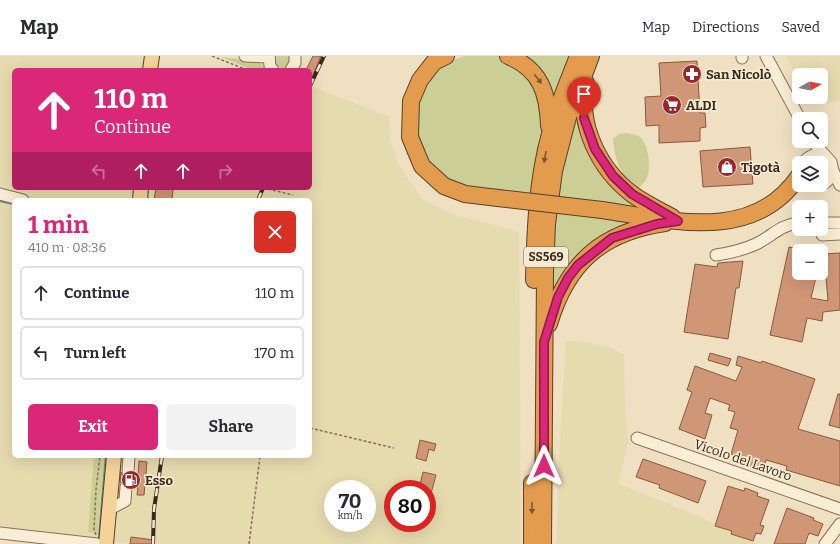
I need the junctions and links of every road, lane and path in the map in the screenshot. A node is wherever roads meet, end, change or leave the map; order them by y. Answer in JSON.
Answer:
{"nodes":[{"id":1,"x":152,"y":56,"type":"edge"},
{"id":2,"x":212,"y":56,"type":"edge"},
{"id":3,"x":245,"y":56,"type":"edge"},
{"id":4,"x":446,"y":56,"type":"edge"},
{"id":5,"x":508,"y":56,"type":"edge"},
{"id":6,"x":578,"y":56,"type":"edge"},
{"id":7,"x":592,"y":56,"type":"edge"},
{"id":8,"x":766,"y":56,"type":"edge"},
{"id":9,"x":269,"y":57,"type":"edge"},
{"id":10,"x":150,"y":68,"type":"edge"},
{"id":11,"x":242,"y":68,"type":"edge"},
{"id":12,"x":272,"y":68,"type":"edge"},
{"id":13,"x":796,"y":112,"type":"edge"},
{"id":14,"x":550,"y":135,"type":"junction"},
{"id":15,"x":818,"y":148,"type":"edge"},
{"id":16,"x":812,"y":156,"type":"edge"},
{"id":17,"x":824,"y":156,"type":"joint"},
{"id":18,"x":828,"y":159,"type":"edge"},
{"id":19,"x":833,"y":172,"type":"junction"},
{"id":20,"x":828,"y":181,"type":"edge"},
{"id":21,"x":828,"y":184,"type":"edge"},
{"id":22,"x":792,"y":185,"type":"edge"},
{"id":23,"x":840,"y":185,"type":"edge"},
{"id":24,"x":272,"y":190,"type":"edge"},
{"id":25,"x":840,"y":190,"type":"edge"},
{"id":26,"x":792,"y":191,"type":"edge"},
{"id":27,"x":0,"y":194,"type":"edge"},
{"id":28,"x":293,"y":195,"type":"dead end"},
{"id":29,"x":784,"y":195,"type":"junction"},
{"id":30,"x":15,"y":198,"type":"edge"},
{"id":31,"x":678,"y":221,"type":"junction"},
{"id":32,"x":828,"y":223,"type":"edge"},
{"id":33,"x":840,"y":223,"type":"edge"},
{"id":34,"x":792,"y":224,"type":"edge"},
{"id":35,"x":840,"y":234,"type":"edge"},
{"id":36,"x":828,"y":235,"type":"edge"},
{"id":37,"x":716,"y":255,"type":"dead end"},
{"id":38,"x":544,"y":342,"type":"junction"},
{"id":39,"x":312,"y":428,"type":"edge"},
{"id":40,"x":637,"y":438,"type":"dead end"},
{"id":41,"x":394,"y":448,"type":"dead end"},
{"id":42,"x":100,"y":458,"type":"edge"},
{"id":43,"x":114,"y":458,"type":"edge"},
{"id":44,"x":129,"y":458,"type":"edge"},
{"id":45,"x":260,"y":458,"type":"edge"},
{"id":46,"x":128,"y":472,"type":"dead end"},
{"id":47,"x":126,"y":487,"type":"dead end"},
{"id":48,"x":110,"y":509,"type":"junction"},
{"id":49,"x":840,"y":509,"type":"edge"},
{"id":50,"x":840,"y":524,"type":"edge"},
{"id":51,"x":0,"y":533,"type":"edge"},
{"id":52,"x":96,"y":544,"type":"edge"},
{"id":53,"x":106,"y":544,"type":"edge"},
{"id":54,"x":250,"y":544,"type":"edge"},
{"id":55,"x":532,"y":544,"type":"edge"},
{"id":56,"x":543,"y":544,"type":"edge"},
{"id":57,"x":825,"y":544,"type":"edge"}],
"edges":[{"from":1,"to":10,"type":"main road"},
{"from":2,"to":11,"type":"path"},
{"from":3,"to":9,"type":"street"},
{"from":4,"to":31,"type":"highway","bridge":true},
{"from":5,"to":14,"type":"highway","one_way":true},
{"from":6,"to":14,"type":"highway","number":"SS569"},
{"from":7,"to":31,"type":"highway"},
{"from":7,"to":38,"type":"highway","number":"SS569"},
{"from":8,"to":13,"type":"street"},
{"from":9,"to":12,"type":"street"},
{"from":14,"to":55,"type":"highway","number":"SS569","one_way":true},
{"from":15,"to":17,"type":"street"},
{"from":16,"to":17,"type":"street"},
{"from":18,"to":19,"type":"street"},
{"from":19,"to":20,"type":"street"},
{"from":19,"to":23,"type":"street"},
{"from":21,"to":25,"type":"street"},
{"from":22,"to":29,"type":"highway"},
{"from":24,"to":28,"type":"path"},
{"from":26,"to":29,"type":"highway"},
{"from":27,"to":30,"type":"street"},
{"from":29,"to":31,"type":"highway"},
{"from":31,"to":38,"type":"highway"},
{"from":32,"to":33,"type":"street"},
{"from":34,"to":37,"type":"street"},
{"from":35,"to":36,"type":"street"},
{"from":38,"to":56,"type":"highway","number":"SS569"},
{"from":39,"to":41,"type":"path"},
{"from":40,"to":49,"type":"street","name":"Vicolo del Lavoro"},
{"from":42,"to":52,"type":"path"},
{"from":43,"to":48,"type":"main road"},
{"from":44,"to":46,"type":"street"},
{"from":45,"to":54,"type":"path"},
{"from":47,"to":48,"type":"street"},
{"from":48,"to":53,"type":"main road"},
{"from":50,"to":57,"type":"street"},
{"from":51,"to":52,"type":"street"}]}
